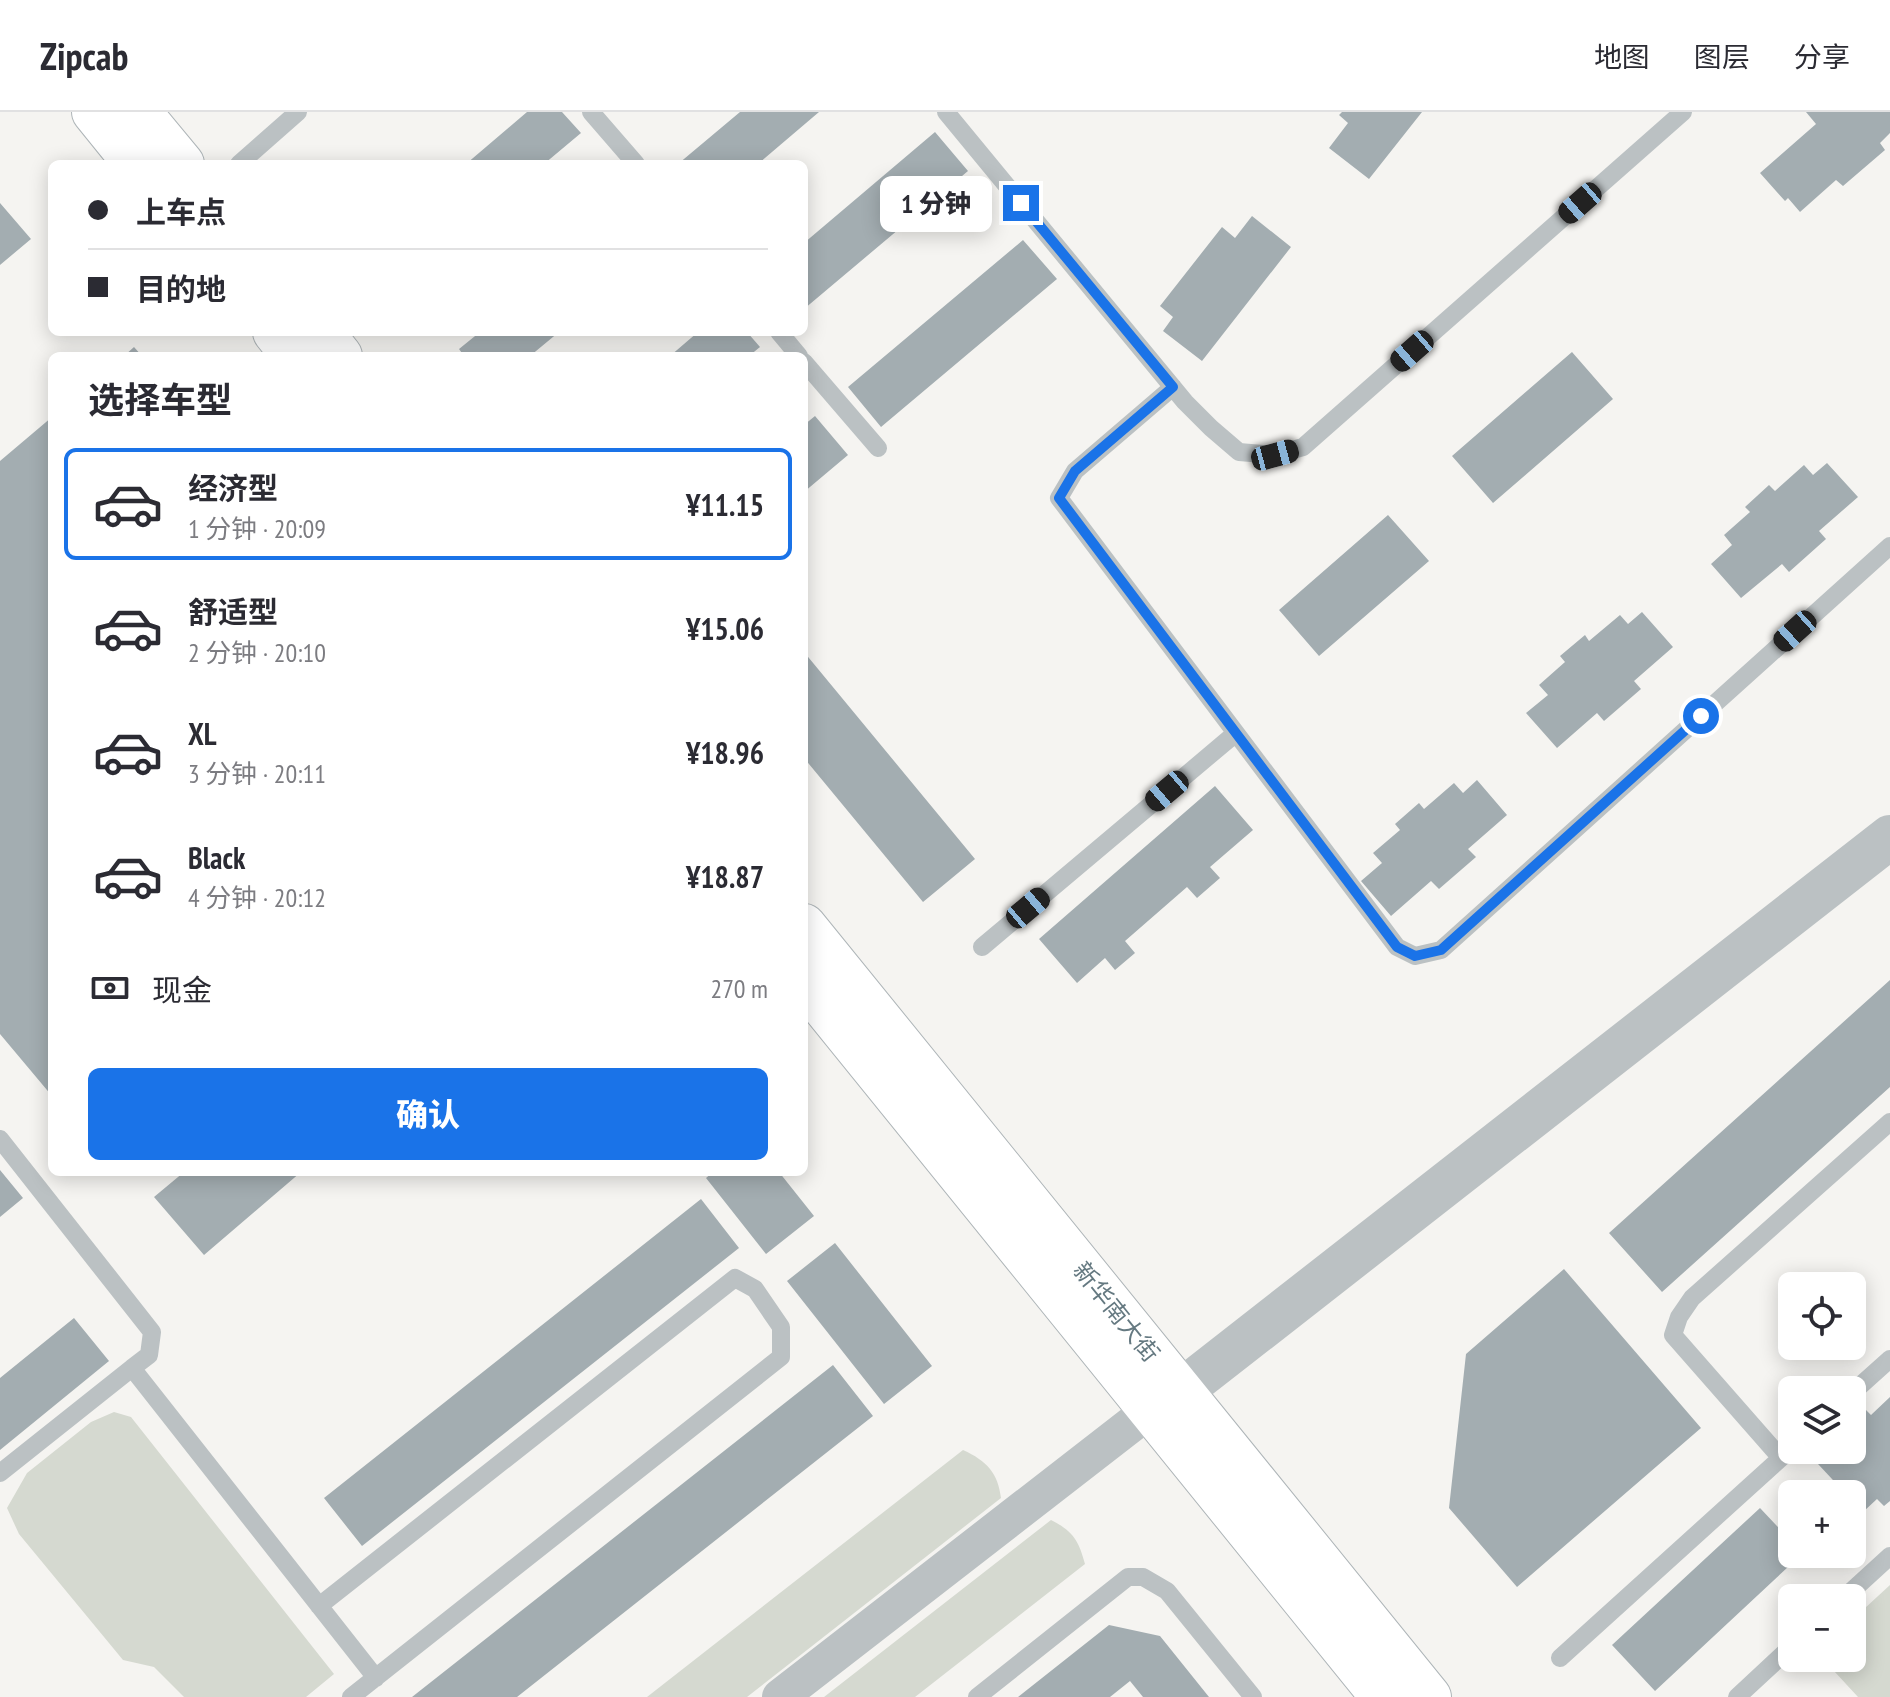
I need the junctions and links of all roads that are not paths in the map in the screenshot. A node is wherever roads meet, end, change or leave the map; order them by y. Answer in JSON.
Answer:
{"nodes":[{"id":1,"x":94,"y":112,"type":"edge"},
{"id":2,"x":139,"y":112,"type":"edge"},
{"id":3,"x":298,"y":112,"type":"edge"},
{"id":4,"x":591,"y":112,"type":"edge"},
{"id":5,"x":946,"y":112,"type":"edge"},
{"id":6,"x":1683,"y":112,"type":"edge"},
{"id":7,"x":133,"y":160,"type":"edge"},
{"id":8,"x":179,"y":160,"type":"edge"},
{"id":9,"x":244,"y":160,"type":"edge"},
{"id":10,"x":633,"y":160,"type":"edge"},
{"id":11,"x":278,"y":336,"type":"edge"},
{"id":12,"x":324,"y":336,"type":"edge"},
{"id":13,"x":782,"y":336,"type":"edge"},
{"id":14,"x":291,"y":352,"type":"edge"},
{"id":15,"x":337,"y":352,"type":"edge"},
{"id":16,"x":796,"y":352,"type":"edge"},
{"id":17,"x":808,"y":367,"type":"edge"},
{"id":18,"x":1173,"y":387,"type":"junction"},
{"id":19,"x":878,"y":448,"type":"dead end"},
{"id":20,"x":1890,"y":546,"type":"edge"},
{"id":21,"x":1236,"y":733,"type":"junction"},
{"id":22,"x":1890,"y":837,"type":"edge"},
{"id":23,"x":808,"y":931,"type":"edge"},
{"id":24,"x":982,"y":947,"type":"dead end"},
{"id":25,"x":808,"y":987,"type":"edge"},
{"id":26,"x":1890,"y":1122,"type":"edge"},
{"id":27,"x":0,"y":1139,"type":"edge"},
{"id":28,"x":1890,"y":1359,"type":"edge"},
{"id":29,"x":132,"y":1368,"type":"junction"},
{"id":30,"x":1866,"y":1380,"type":"edge"},
{"id":31,"x":1166,"y":1400,"type":"junction"},
{"id":32,"x":1778,"y":1445,"type":"edge"},
{"id":33,"x":1778,"y":1460,"type":"edge"},
{"id":34,"x":0,"y":1473,"type":"edge"},
{"id":35,"x":1890,"y":1556,"type":"edge"},
{"id":36,"x":1859,"y":1584,"type":"edge"},
{"id":37,"x":319,"y":1606,"type":"junction"},
{"id":38,"x":1560,"y":1658,"type":"dead end"},
{"id":39,"x":1778,"y":1659,"type":"edge"},
{"id":40,"x":376,"y":1678,"type":"junction"},
{"id":41,"x":351,"y":1697,"type":"edge"},
{"id":42,"x":780,"y":1697,"type":"edge"},
{"id":43,"x":977,"y":1697,"type":"edge"},
{"id":44,"x":1253,"y":1697,"type":"edge"},
{"id":45,"x":1383,"y":1697,"type":"edge"},
{"id":46,"x":1429,"y":1697,"type":"edge"},
{"id":47,"x":1737,"y":1697,"type":"edge"}],
"edges":[{"from":1,"to":7,"type":"main road"},
{"from":2,"to":8,"type":"main road"},
{"from":3,"to":9,"type":"lane"},
{"from":4,"to":10,"type":"lane"},
{"from":5,"to":18,"type":"lane"},
{"from":6,"to":18,"type":"lane"},
{"from":11,"to":14,"type":"main road"},
{"from":12,"to":15,"type":"main road"},
{"from":13,"to":16,"type":"lane"},
{"from":17,"to":19,"type":"lane"},
{"from":18,"to":21,"type":"lane"},
{"from":20,"to":21,"type":"lane"},
{"from":21,"to":24,"type":"lane"},
{"from":22,"to":31,"type":"street"},
{"from":23,"to":31,"type":"main road","name":"新华南大街"},
{"from":25,"to":31,"type":"main road","name":"新华南大街"},
{"from":26,"to":32,"type":"lane"},
{"from":27,"to":29,"type":"lane"},
{"from":28,"to":30,"type":"lane"},
{"from":29,"to":34,"type":"lane"},
{"from":29,"to":37,"type":"lane"},
{"from":31,"to":42,"type":"street"},
{"from":31,"to":45,"type":"main road","name":"新华南大街"},
{"from":31,"to":46,"type":"main road","name":"新华南大街"},
{"from":33,"to":38,"type":"lane"},
{"from":35,"to":36,"type":"lane"},
{"from":37,"to":40,"type":"lane"},
{"from":37,"to":40,"type":"lane"},
{"from":39,"to":47,"type":"lane"},
{"from":40,"to":41,"type":"lane"},
{"from":43,"to":44,"type":"lane"}]}
